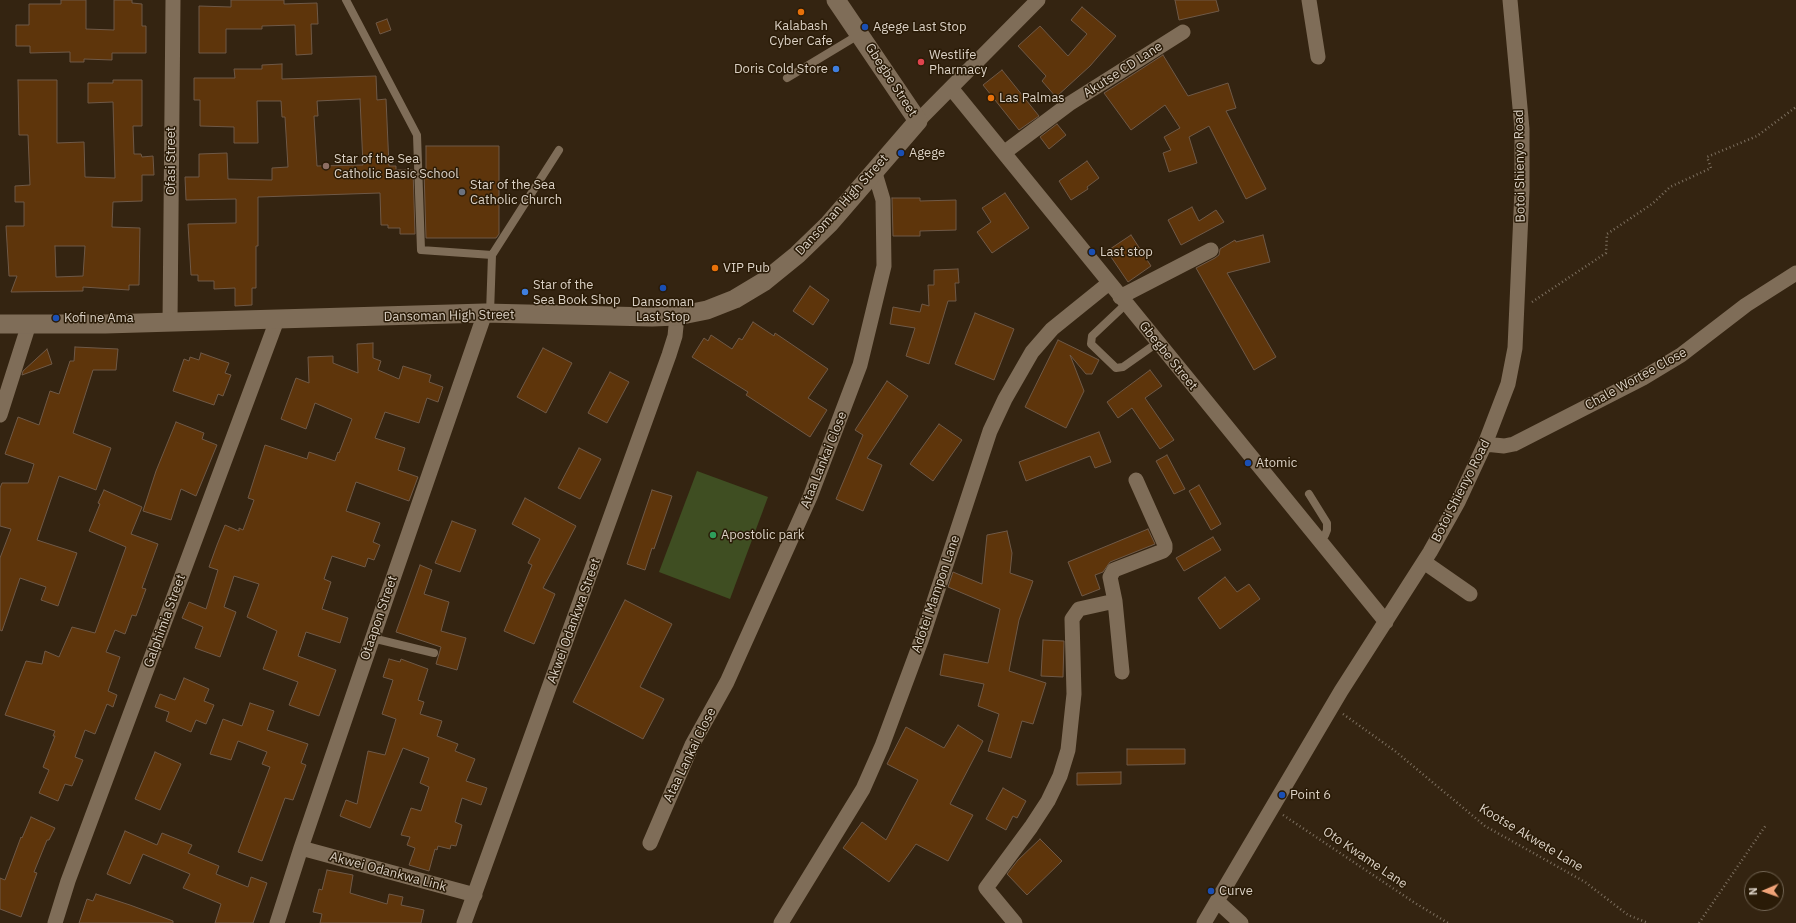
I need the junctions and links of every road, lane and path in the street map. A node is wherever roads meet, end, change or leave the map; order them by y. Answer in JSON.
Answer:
{"nodes":[{"id":1,"x":172,"y":0,"type":"edge"},
{"id":2,"x":346,"y":0,"type":"edge"},
{"id":3,"x":836,"y":0,"type":"edge"},
{"id":4,"x":1038,"y":0,"type":"edge"},
{"id":5,"x":1310,"y":0,"type":"edge"},
{"id":6,"x":1510,"y":0,"type":"edge"},
{"id":7,"x":1183,"y":32,"type":"dead end"},
{"id":8,"x":860,"y":34,"type":"junction"},
{"id":9,"x":1318,"y":57,"type":"dead end"},
{"id":10,"x":787,"y":78,"type":"dead end"},
{"id":11,"x":951,"y":88,"type":"junction"},
{"id":12,"x":1796,"y":107,"type":"edge"},
{"id":13,"x":918,"y":121,"type":"junction"},
{"id":14,"x":560,"y":150,"type":"dead end"},
{"id":15,"x":1005,"y":152,"type":"junction"},
{"id":16,"x":874,"y":170,"type":"junction"},
{"id":17,"x":1210,"y":250,"type":"dead end"},
{"id":18,"x":492,"y":256,"type":"junction"},
{"id":19,"x":1795,"y":276,"type":"edge"},
{"id":20,"x":1109,"y":283,"type":"junction"},
{"id":21,"x":1123,"y":301,"type":"junction"},
{"id":22,"x":1518,"y":310,"type":"junction"},
{"id":23,"x":488,"y":314,"type":"junction"},
{"id":24,"x":677,"y":316,"type":"junction"},
{"id":25,"x":277,"y":320,"type":"junction"},
{"id":26,"x":170,"y":322,"type":"junction"},
{"id":27,"x":0,"y":324,"type":"edge"},
{"id":28,"x":29,"y":324,"type":"junction"},
{"id":29,"x":1157,"y":343,"type":"junction"},
{"id":30,"x":0,"y":415,"type":"edge"},
{"id":31,"x":1485,"y":444,"type":"junction"},
{"id":32,"x":1136,"y":480,"type":"dead end"},
{"id":33,"x":1309,"y":494,"type":"dead end"},
{"id":34,"x":1318,"y":539,"type":"junction"},
{"id":35,"x":1424,"y":562,"type":"junction"},
{"id":36,"x":1470,"y":594,"type":"dead end"},
{"id":37,"x":1115,"y":601,"type":"junction"},
{"id":38,"x":1386,"y":622,"type":"junction"},
{"id":39,"x":372,"y":638,"type":"junction"},
{"id":40,"x":434,"y":653,"type":"dead end"},
{"id":41,"x":1122,"y":672,"type":"dead end"},
{"id":42,"x":1332,"y":706,"type":"junction"},
{"id":43,"x":1271,"y":807,"type":"junction"},
{"id":44,"x":1766,"y":825,"type":"dead end"},
{"id":45,"x":650,"y":842,"type":"dead end"},
{"id":46,"x":301,"y":848,"type":"junction"},
{"id":47,"x":475,"y":895,"type":"junction"},
{"id":48,"x":1217,"y":901,"type":"junction"},
{"id":49,"x":55,"y":923,"type":"edge"},
{"id":50,"x":277,"y":923,"type":"edge"},
{"id":51,"x":464,"y":923,"type":"edge"},
{"id":52,"x":781,"y":923,"type":"edge"},
{"id":53,"x":1015,"y":923,"type":"edge"},
{"id":54,"x":1204,"y":923,"type":"edge"},
{"id":55,"x":1241,"y":923,"type":"edge"},
{"id":56,"x":1448,"y":923,"type":"edge"},
{"id":57,"x":1648,"y":923,"type":"edge"},
{"id":58,"x":1699,"y":923,"type":"edge"}],
"edges":[{"from":1,"to":26,"type":"street","name":"Ofasi Street"},
{"from":2,"to":18,"type":"lane"},
{"from":3,"to":8,"type":"street","name":"Gbegbe Street"},
{"from":4,"to":11,"type":"street"},
{"from":5,"to":9,"type":"street"},
{"from":6,"to":22,"type":"street","name":"Botoi Shienyo Road"},
{"from":7,"to":15,"type":"street","name":"Akutse CD Lane"},
{"from":8,"to":10,"type":"lane"},
{"from":8,"to":13,"type":"street","name":"Gbegbe Street"},
{"from":11,"to":13,"type":"street"},
{"from":11,"to":15,"type":"street","name":"Gbegbe Street"},
{"from":12,"to":22,"type":"path"},
{"from":13,"to":16,"type":"street","name":"Dansoman High Street"},
{"from":14,"to":18,"type":"lane"},
{"from":15,"to":20,"type":"street","name":"Gbegbe Street"},
{"from":16,"to":24,"type":"street","name":"Dansoman High Street"},
{"from":16,"to":45,"type":"street","name":"Ataa Lankai Close"},
{"from":17,"to":21,"type":"street"},
{"from":18,"to":23,"type":"lane"},
{"from":19,"to":31,"type":"street","name":"Chale Wortee Close"},
{"from":20,"to":21,"type":"street","name":"Gbegbe Street"},
{"from":20,"to":52,"type":"street","name":"Adotei Mampon Lane"},
{"from":21,"to":29,"type":"street","name":"Gbegbe Street"},
{"from":21,"to":29,"type":"lane"},
{"from":22,"to":31,"type":"street","name":"Botoi Shienyo Road"},
{"from":23,"to":24,"type":"street","name":"Dansoman High Street"},
{"from":23,"to":25,"type":"street","name":"Dansoman High Street"},
{"from":23,"to":39,"type":"street","name":"Otaapon Street"},
{"from":24,"to":47,"type":"street","name":"Akwei Odankwa Street"},
{"from":25,"to":26,"type":"street","name":"Dansoman High Street"},
{"from":25,"to":49,"type":"street","name":"Galphimia Street"},
{"from":26,"to":28,"type":"street","name":"Dansoman High Street"},
{"from":27,"to":28,"type":"street","name":"Dansoman High Street"},
{"from":28,"to":30,"type":"street"},
{"from":29,"to":34,"type":"street","name":"Gbegbe Street"},
{"from":31,"to":35,"type":"street","name":"Botoi Shienyo Road"},
{"from":32,"to":37,"type":"street"},
{"from":33,"to":34,"type":"lane"},
{"from":34,"to":38,"type":"street","name":"Gbegbe Street"},
{"from":35,"to":36,"type":"street"},
{"from":35,"to":38,"type":"street","name":"Botoi Shienyo Road"},
{"from":37,"to":41,"type":"street"},
{"from":37,"to":53,"type":"street"},
{"from":38,"to":42,"type":"street","name":"Botoi Shienyo Road"},
{"from":39,"to":40,"type":"lane"},
{"from":39,"to":46,"type":"street","name":"Otaapon Street"},
{"from":42,"to":43,"type":"street","name":"Botoi Shienyo Road"},
{"from":42,"to":57,"type":"path","name":"Kootse Akwete Lane"},
{"from":43,"to":48,"type":"street","name":"Botoi Shienyo Road"},
{"from":43,"to":56,"type":"path","name":"Oto Kwame Lane"},
{"from":44,"to":58,"type":"path"},
{"from":46,"to":47,"type":"street","name":"Akwei Odankwa Link"},
{"from":46,"to":50,"type":"street","name":"Otaapon Street"},
{"from":47,"to":51,"type":"street","name":"Akwei Odankwa Street"},
{"from":48,"to":54,"type":"street","name":"Botoi Shienyo Road"},
{"from":48,"to":55,"type":"street"}]}
